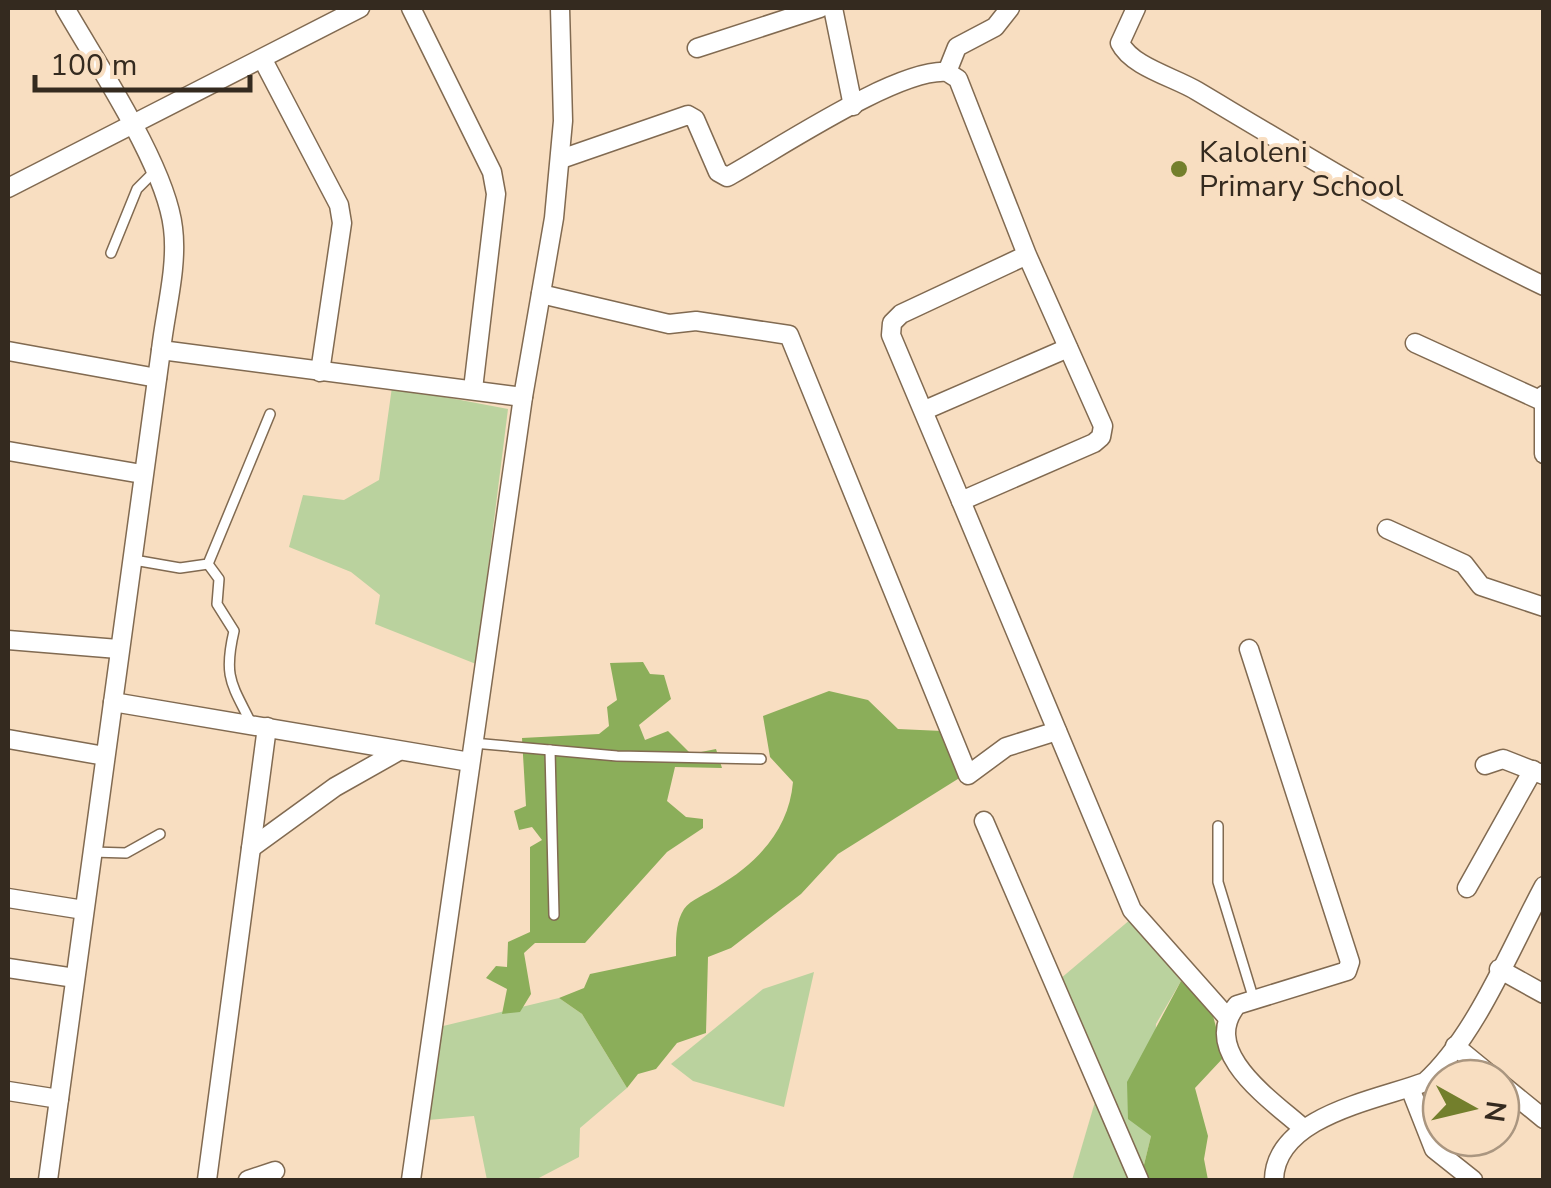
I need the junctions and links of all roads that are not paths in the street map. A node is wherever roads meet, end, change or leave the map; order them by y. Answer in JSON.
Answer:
{"nodes":[{"id":1,"x":66,"y":8,"type":"edge"},
{"id":2,"x":360,"y":8,"type":"edge"},
{"id":3,"x":411,"y":8,"type":"edge"},
{"id":4,"x":560,"y":8,"type":"edge"},
{"id":5,"x":760,"y":8,"type":"edge"},
{"id":6,"x":820,"y":8,"type":"edge"},
{"id":7,"x":833,"y":8,"type":"edge"},
{"id":8,"x":1010,"y":8,"type":"edge"},
{"id":9,"x":1136,"y":8,"type":"edge"},
{"id":10,"x":767,"y":28,"type":"junction"},
{"id":11,"x":697,"y":48,"type":"dead end"},
{"id":12,"x":263,"y":60,"type":"junction"},
{"id":13,"x":947,"y":72,"type":"junction"},
{"id":14,"x":853,"y":106,"type":"junction"},
{"id":15,"x":131,"y":125,"type":"junction"},
{"id":16,"x":561,"y":160,"type":"junction"},
{"id":17,"x":154,"y":172,"type":"junction"},
{"id":18,"x":8,"y":188,"type":"edge"},
{"id":19,"x":111,"y":253,"type":"dead end"},
{"id":20,"x":1027,"y":254,"type":"junction"},
{"id":21,"x":1544,"y":286,"type":"edge"},
{"id":22,"x":542,"y":294,"type":"junction"},
{"id":23,"x":1414,"y":343,"type":"dead end"},
{"id":24,"x":1068,"y":348,"type":"junction"},
{"id":25,"x":161,"y":350,"type":"junction"},
{"id":26,"x":8,"y":351,"type":"edge"},
{"id":27,"x":320,"y":372,"type":"junction"},
{"id":28,"x":157,"y":378,"type":"junction"},
{"id":29,"x":473,"y":389,"type":"junction"},
{"id":30,"x":523,"y":397,"type":"junction"},
{"id":31,"x":1543,"y":398,"type":"edge"},
{"id":32,"x":925,"y":410,"type":"junction"},
{"id":33,"x":270,"y":414,"type":"dead end"},
{"id":34,"x":8,"y":451,"type":"edge"},
{"id":35,"x":1544,"y":454,"type":"edge"},
{"id":36,"x":142,"y":474,"type":"junction"},
{"id":37,"x":961,"y":502,"type":"junction"},
{"id":38,"x":1387,"y":528,"type":"dead end"},
{"id":39,"x":131,"y":559,"type":"junction"},
{"id":40,"x":208,"y":564,"type":"junction"},
{"id":41,"x":1544,"y":606,"type":"edge"},
{"id":42,"x":8,"y":640,"type":"edge"},
{"id":43,"x":118,"y":649,"type":"junction"},
{"id":44,"x":1249,"y":649,"type":"dead end"},
{"id":45,"x":113,"y":702,"type":"junction"},
{"id":46,"x":260,"y":726,"type":"junction"},
{"id":47,"x":1057,"y":731,"type":"junction"},
{"id":48,"x":8,"y":738,"type":"edge"},
{"id":49,"x":473,"y":743,"type":"junction"},
{"id":50,"x":550,"y":750,"type":"junction"},
{"id":51,"x":396,"y":752,"type":"junction"},
{"id":52,"x":105,"y":756,"type":"junction"},
{"id":53,"x":761,"y":759,"type":"dead end"},
{"id":54,"x":470,"y":762,"type":"junction"},
{"id":55,"x":1485,"y":765,"type":"dead end"},
{"id":56,"x":1538,"y":773,"type":"edge"},
{"id":57,"x":984,"y":821,"type":"dead end"},
{"id":58,"x":1218,"y":826,"type":"dead end"},
{"id":59,"x":160,"y":834,"type":"dead end"},
{"id":60,"x":250,"y":848,"type":"junction"},
{"id":61,"x":92,"y":852,"type":"junction"},
{"id":62,"x":1544,"y":886,"type":"edge"},
{"id":63,"x":1466,"y":888,"type":"dead end"},
{"id":64,"x":8,"y":898,"type":"edge"},
{"id":65,"x":84,"y":910,"type":"junction"},
{"id":66,"x":554,"y":915,"type":"dead end"},
{"id":67,"x":8,"y":968,"type":"edge"},
{"id":68,"x":1499,"y":969,"type":"junction"},
{"id":69,"x":75,"y":978,"type":"junction"},
{"id":70,"x":1544,"y":994,"type":"edge"},
{"id":71,"x":1254,"y":1000,"type":"junction"},
{"id":72,"x":1228,"y":1017,"type":"junction"},
{"id":73,"x":1455,"y":1046,"type":"junction"},
{"id":74,"x":1470,"y":1058,"type":"edge"},
{"id":75,"x":1410,"y":1088,"type":"junction"},
{"id":76,"x":8,"y":1091,"type":"edge"},
{"id":77,"x":59,"y":1099,"type":"junction"},
{"id":78,"x":1521,"y":1100,"type":"edge"},
{"id":79,"x":1544,"y":1119,"type":"edge"},
{"id":80,"x":1304,"y":1130,"type":"junction"},
{"id":81,"x":275,"y":1172,"type":"dead end"},
{"id":82,"x":48,"y":1180,"type":"edge"},
{"id":83,"x":207,"y":1180,"type":"edge"},
{"id":84,"x":248,"y":1180,"type":"edge"},
{"id":85,"x":411,"y":1180,"type":"edge"},
{"id":86,"x":1138,"y":1180,"type":"edge"},
{"id":87,"x":1274,"y":1180,"type":"edge"},
{"id":88,"x":1473,"y":1180,"type":"edge"}],
"edges":[{"from":1,"to":15,"type":"street"},
{"from":2,"to":12,"type":"street"},
{"from":3,"to":29,"type":"street"},
{"from":4,"to":16,"type":"street"},
{"from":5,"to":10,"type":"street"},
{"from":6,"to":10,"type":"street"},
{"from":7,"to":14,"type":"street"},
{"from":8,"to":13,"type":"street"},
{"from":9,"to":21,"type":"street"},
{"from":10,"to":11,"type":"street"},
{"from":12,"to":15,"type":"street"},
{"from":12,"to":27,"type":"street"},
{"from":13,"to":14,"type":"street"},
{"from":13,"to":20,"type":"street"},
{"from":14,"to":16,"type":"street"},
{"from":15,"to":17,"type":"street"},
{"from":15,"to":18,"type":"street"},
{"from":16,"to":22,"type":"street"},
{"from":17,"to":19,"type":"lane"},
{"from":17,"to":25,"type":"street"},
{"from":20,"to":24,"type":"street"},
{"from":20,"to":32,"type":"street"},
{"from":22,"to":30,"type":"street"},
{"from":22,"to":47,"type":"street"},
{"from":23,"to":31,"type":"street"},
{"from":24,"to":32,"type":"street"},
{"from":24,"to":37,"type":"street"},
{"from":25,"to":27,"type":"street"},
{"from":25,"to":28,"type":"street"},
{"from":26,"to":28,"type":"street"},
{"from":27,"to":29,"type":"street"},
{"from":28,"to":36,"type":"street"},
{"from":29,"to":30,"type":"street"},
{"from":30,"to":49,"type":"street"},
{"from":31,"to":35,"type":"street"},
{"from":32,"to":37,"type":"street"},
{"from":33,"to":40,"type":"lane"},
{"from":34,"to":36,"type":"street"},
{"from":36,"to":39,"type":"street"},
{"from":37,"to":47,"type":"street"},
{"from":38,"to":41,"type":"street"},
{"from":39,"to":40,"type":"lane"},
{"from":39,"to":43,"type":"street"},
{"from":40,"to":46,"type":"lane"},
{"from":42,"to":43,"type":"street"},
{"from":43,"to":45,"type":"street"},
{"from":44,"to":71,"type":"street"},
{"from":45,"to":46,"type":"street"},
{"from":45,"to":52,"type":"street"},
{"from":46,"to":51,"type":"street"},
{"from":46,"to":60,"type":"street"},
{"from":47,"to":72,"type":"street"},
{"from":48,"to":52,"type":"street"},
{"from":49,"to":50,"type":"lane"},
{"from":49,"to":54,"type":"street"},
{"from":50,"to":53,"type":"lane"},
{"from":50,"to":66,"type":"lane"},
{"from":51,"to":54,"type":"street"},
{"from":51,"to":60,"type":"street"},
{"from":52,"to":61,"type":"street"},
{"from":54,"to":85,"type":"street"},
{"from":55,"to":56,"type":"street"},
{"from":56,"to":63,"type":"street"},
{"from":57,"to":86,"type":"street"},
{"from":58,"to":71,"type":"lane"},
{"from":59,"to":61,"type":"lane"},
{"from":60,"to":83,"type":"street"},
{"from":61,"to":65,"type":"street"},
{"from":62,"to":68,"type":"street"},
{"from":64,"to":65,"type":"street"},
{"from":65,"to":69,"type":"street"},
{"from":67,"to":69,"type":"street"},
{"from":68,"to":70,"type":"street"},
{"from":68,"to":73,"type":"street"},
{"from":69,"to":77,"type":"street"},
{"from":71,"to":72,"type":"street"},
{"from":72,"to":80,"type":"street"},
{"from":73,"to":74,"type":"street"},
{"from":73,"to":75,"type":"street"},
{"from":75,"to":80,"type":"street"},
{"from":75,"to":88,"type":"street"},
{"from":76,"to":77,"type":"street"},
{"from":77,"to":82,"type":"street"},
{"from":78,"to":79,"type":"street"},
{"from":80,"to":87,"type":"street"},
{"from":81,"to":84,"type":"street"}]}
